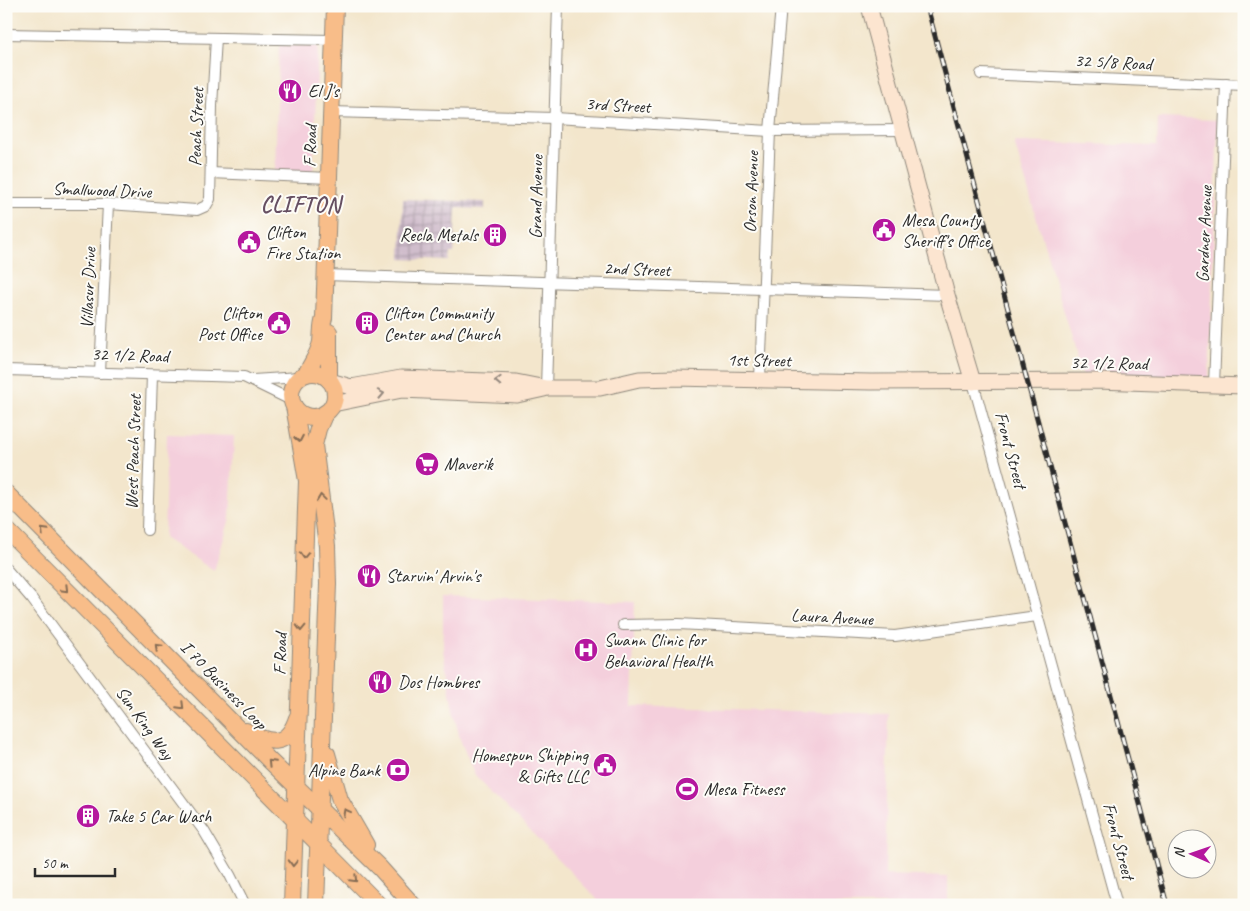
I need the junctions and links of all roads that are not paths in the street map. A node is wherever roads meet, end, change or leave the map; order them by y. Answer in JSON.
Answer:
{"nodes":[{"id":1,"x":334,"y":6,"type":"edge"},
{"id":2,"x":558,"y":6,"type":"edge"},
{"id":3,"x":781,"y":6,"type":"edge"},
{"id":4,"x":869,"y":6,"type":"edge"},
{"id":5,"x":6,"y":34,"type":"edge"},
{"id":6,"x":216,"y":38,"type":"junction"},
{"id":7,"x":333,"y":40,"type":"junction"},
{"id":8,"x":980,"y":74,"type":"dead end"},
{"id":9,"x":1226,"y":84,"type":"junction"},
{"id":10,"x":1244,"y":84,"type":"edge"},
{"id":11,"x":331,"y":112,"type":"junction"},
{"id":12,"x":554,"y":118,"type":"junction"},
{"id":13,"x":903,"y":130,"type":"junction"},
{"id":14,"x":770,"y":131,"type":"junction"},
{"id":15,"x":211,"y":173,"type":"junction"},
{"id":16,"x":329,"y":178,"type":"junction"},
{"id":17,"x":6,"y":204,"type":"edge"},
{"id":18,"x":108,"y":204,"type":"junction"},
{"id":19,"x":197,"y":210,"type":"joint"},
{"id":20,"x":325,"y":275,"type":"junction"},
{"id":21,"x":550,"y":282,"type":"junction"},
{"id":22,"x":764,"y":289,"type":"junction"},
{"id":23,"x":947,"y":295,"type":"junction"},
{"id":24,"x":324,"y":318,"type":"junction"},
{"id":25,"x":6,"y":370,"type":"edge"},
{"id":26,"x":100,"y":373,"type":"junction"},
{"id":27,"x":152,"y":374,"type":"junction"},
{"id":28,"x":303,"y":376,"type":"junction"},
{"id":29,"x":760,"y":379,"type":"junction"},
{"id":30,"x":252,"y":380,"type":"junction"},
{"id":31,"x":329,"y":381,"type":"junction"},
{"id":32,"x":973,"y":382,"type":"junction"},
{"id":33,"x":1214,"y":385,"type":"junction"},
{"id":34,"x":1244,"y":386,"type":"edge"},
{"id":35,"x":546,"y":388,"type":"junction"},
{"id":36,"x":292,"y":403,"type":"junction"},
{"id":37,"x":329,"y":408,"type":"junction"},
{"id":38,"x":6,"y":493,"type":"edge"},
{"id":39,"x":6,"y":529,"type":"edge"},
{"id":40,"x":147,"y":530,"type":"dead end"},
{"id":41,"x":6,"y":569,"type":"edge"},
{"id":42,"x":1037,"y":616,"type":"junction"},
{"id":43,"x":623,"y":625,"type":"dead end"},
{"id":44,"x":298,"y":716,"type":"junction"},
{"id":45,"x":322,"y":720,"type":"junction"},
{"id":46,"x":236,"y":726,"type":"junction"},
{"id":47,"x":296,"y":787,"type":"junction"},
{"id":48,"x":318,"y":810,"type":"junction"},
{"id":49,"x":294,"y":820,"type":"junction"},
{"id":50,"x":318,"y":843,"type":"junction"},
{"id":51,"x":380,"y":868,"type":"junction"},
{"id":52,"x":245,"y":905,"type":"edge"},
{"id":53,"x":292,"y":905,"type":"edge"},
{"id":54,"x":316,"y":905,"type":"edge"},
{"id":55,"x":379,"y":905,"type":"edge"},
{"id":56,"x":413,"y":905,"type":"edge"},
{"id":57,"x":1117,"y":905,"type":"edge"}],
"edges":[{"from":1,"to":7,"type":"main road","name":"F Road"},
{"from":2,"to":12,"type":"street","name":"Grand Avenue"},
{"from":3,"to":14,"type":"street","name":"Orson Avenue"},
{"from":4,"to":13,"type":"street","name":"Front Street"},
{"from":5,"to":6,"type":"street"},
{"from":6,"to":7,"type":"street"},
{"from":6,"to":15,"type":"street","name":"Peach Street"},
{"from":7,"to":11,"type":"main road","name":"F Road"},
{"from":8,"to":9,"type":"street","name":"32 5/8 Road"},
{"from":9,"to":10,"type":"street","name":"32 5/8 Road"},
{"from":9,"to":33,"type":"street","name":"Gardner Avenue"},
{"from":11,"to":12,"type":"street","name":"3rd Street"},
{"from":11,"to":16,"type":"main road","name":"F Road"},
{"from":12,"to":14,"type":"street","name":"3rd Street"},
{"from":12,"to":21,"type":"street","name":"Grand Avenue"},
{"from":13,"to":14,"type":"street","name":"3rd Street"},
{"from":13,"to":23,"type":"street","name":"Front Street"},
{"from":14,"to":22,"type":"street","name":"Orson Avenue"},
{"from":15,"to":16,"type":"street"},
{"from":15,"to":19,"type":"street","name":"Peach Street"},
{"from":16,"to":20,"type":"main road","name":"F Road"},
{"from":17,"to":18,"type":"street","name":"Smallwood Drive"},
{"from":18,"to":19,"type":"street","name":"Smallwood Drive"},
{"from":18,"to":26,"type":"street","name":"Villasur Drive"},
{"from":20,"to":21,"type":"street","name":"2nd Street"},
{"from":20,"to":24,"type":"main road","name":"F Road"},
{"from":21,"to":22,"type":"street","name":"2nd Street"},
{"from":21,"to":35,"type":"street","name":"Grand Avenue"},
{"from":22,"to":23,"type":"street","name":"2nd Street"},
{"from":22,"to":29,"type":"street","name":"Orson Avenue"},
{"from":23,"to":32,"type":"street","name":"Front Street"},
{"from":24,"to":28,"type":"main road","name":"F Road"},
{"from":24,"to":31,"type":"main road","name":"F Road"},
{"from":25,"to":26,"type":"street","name":"32 1/2 Road"},
{"from":26,"to":27,"type":"street","name":"32 1/2 Road"},
{"from":27,"to":30,"type":"street","name":"32 1/2 Road"},
{"from":27,"to":40,"type":"street","name":"West Peach Street"},
{"from":28,"to":30,"type":"street","name":"32 1/2 Road"},
{"from":28,"to":31,"type":"main road"},
{"from":28,"to":36,"type":"main road"},
{"from":29,"to":32,"type":"street","name":"1st Street"},
{"from":29,"to":35,"type":"street","name":"1st Street"},
{"from":30,"to":36,"type":"street","name":"32 1/2 Road"},
{"from":35,"to":31,"type":"street","name":"1st Street","one_way":true},
{"from":31,"to":37,"type":"main road"},
{"from":32,"to":33,"type":"street","name":"32 1/2 Road"},
{"from":32,"to":42,"type":"street","name":"Front Street"},
{"from":33,"to":34,"type":"street","name":"32 1/2 Road"},
{"from":37,"to":35,"type":"street","name":"1st Street","one_way":true},
{"from":36,"to":37,"type":"main road"},
{"from":36,"to":44,"type":"main road","name":"F Road","one_way":true},
{"from":45,"to":37,"type":"main road","one_way":true},
{"from":46,"to":38,"type":"main road","name":"I 70 Business Loop","one_way":true},
{"from":39,"to":49,"type":"main road","one_way":true},
{"from":41,"to":52,"type":"street","name":"Sun King Way"},
{"from":42,"to":43,"type":"street","name":"Laura Avenue"},
{"from":42,"to":57,"type":"street","name":"Front Street"},
{"from":44,"to":46,"type":"main road"},
{"from":44,"to":47,"type":"main road","name":"F Road"},
{"from":45,"to":48,"type":"main road"},
{"from":51,"to":45,"type":"main road","one_way":true},
{"from":47,"to":46,"type":"main road","name":"I 70 Business Loop","one_way":true},
{"from":47,"to":48,"type":"main road","name":"I 70 Business Loop"},
{"from":47,"to":49,"type":"main road","name":"F Road"},
{"from":48,"to":50,"type":"main road"},
{"from":48,"to":51,"type":"main road","name":"I 70 Business Loop"},
{"from":49,"to":50,"type":"main road"},
{"from":49,"to":53,"type":"main road","name":"F Road","one_way":true},
{"from":50,"to":54,"type":"main road"},
{"from":50,"to":55,"type":"main road","one_way":true},
{"from":51,"to":56,"type":"main road","name":"I 70 Business Loop"}]}
